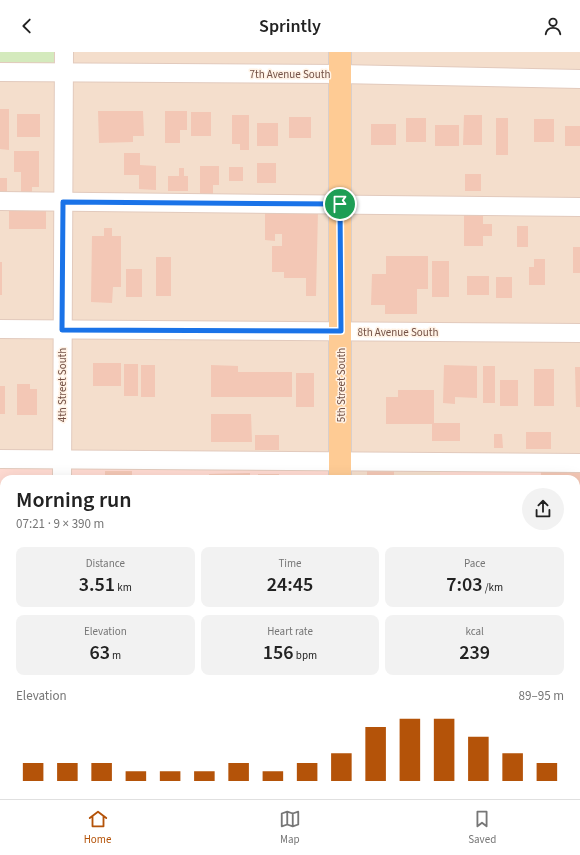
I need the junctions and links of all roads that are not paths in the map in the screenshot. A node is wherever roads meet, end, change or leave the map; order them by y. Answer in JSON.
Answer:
{"nodes":[{"id":1,"x":64,"y":52,"type":"edge"},
{"id":2,"x":340,"y":52,"type":"edge"},
{"id":3,"x":0,"y":72,"type":"edge"},
{"id":4,"x":64,"y":73,"type":"junction"},
{"id":5,"x":339,"y":74,"type":"junction"},
{"id":6,"x":580,"y":79,"type":"edge"},
{"id":7,"x":0,"y":201,"type":"edge"},
{"id":8,"x":63,"y":202,"type":"junction"},
{"id":9,"x":340,"y":204,"type":"junction"},
{"id":10,"x":580,"y":207,"type":"edge"},
{"id":11,"x":0,"y":329,"type":"edge"},
{"id":12,"x":62,"y":330,"type":"junction"},
{"id":13,"x":341,"y":331,"type":"junction"},
{"id":14,"x":580,"y":333,"type":"edge"},
{"id":15,"x":0,"y":459,"type":"edge"},
{"id":16,"x":62,"y":460,"type":"junction"},
{"id":17,"x":580,"y":463,"type":"edge"},
{"id":18,"x":341,"y":470,"type":"edge"},
{"id":19,"x":62,"y":475,"type":"edge"}],
"edges":[{"from":1,"to":4,"type":"street","name":"4th Street South"},
{"from":2,"to":5,"type":"main road","name":"5th Street South"},
{"from":3,"to":4,"type":"street","name":"7th Avenue South"},
{"from":4,"to":5,"type":"street","name":"7th Avenue South"},
{"from":4,"to":8,"type":"street","name":"4th Street South"},
{"from":5,"to":6,"type":"street","name":"7th Avenue South"},
{"from":5,"to":9,"type":"main road","name":"5th Street South"},
{"from":7,"to":8,"type":"street"},
{"from":8,"to":9,"type":"street"},
{"from":8,"to":12,"type":"street","name":"4th Street South"},
{"from":9,"to":10,"type":"street"},
{"from":9,"to":13,"type":"main road","name":"5th Street South"},
{"from":11,"to":12,"type":"street","name":"8th Avenue South"},
{"from":12,"to":13,"type":"street","name":"8th Avenue South"},
{"from":12,"to":16,"type":"street","name":"4th Street South"},
{"from":13,"to":14,"type":"street","name":"8th Avenue South"},
{"from":13,"to":18,"type":"main road","name":"5th Street South"},
{"from":15,"to":16,"type":"street"},
{"from":16,"to":18,"type":"street"},
{"from":16,"to":19,"type":"street","name":"4th Street South"},
{"from":17,"to":18,"type":"street"}]}
